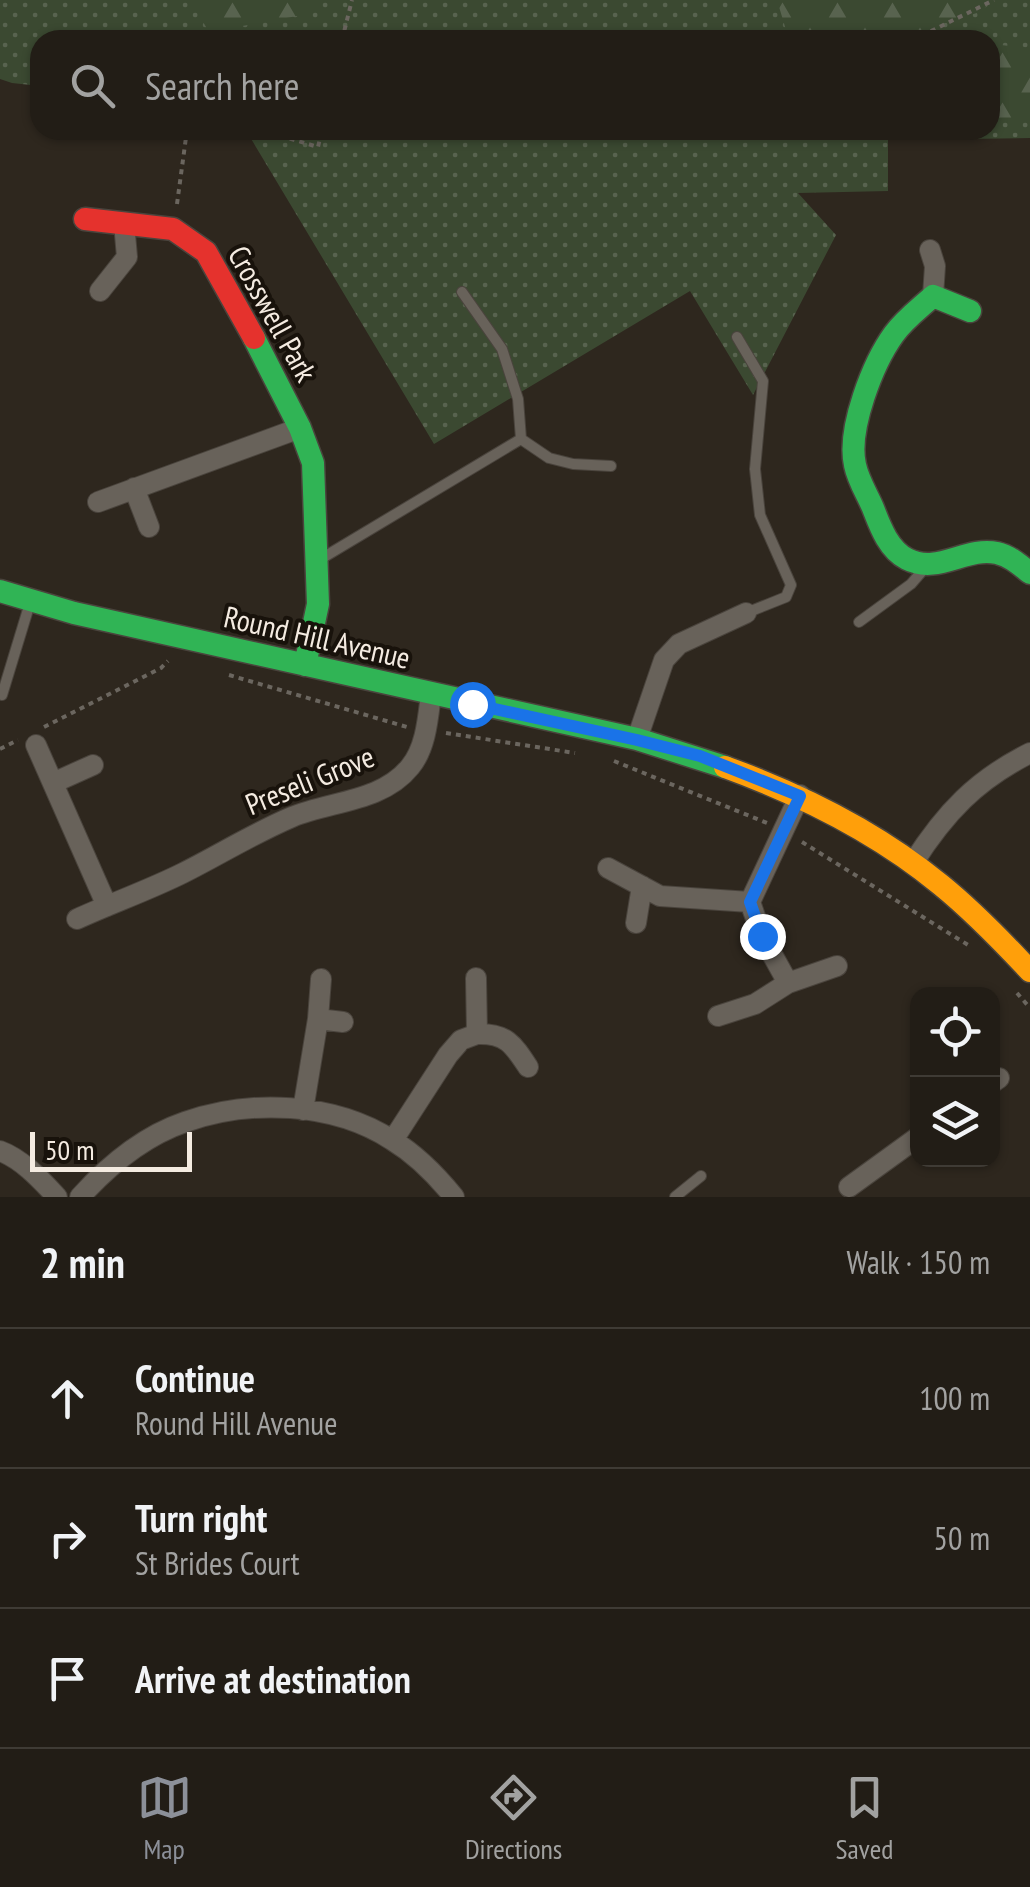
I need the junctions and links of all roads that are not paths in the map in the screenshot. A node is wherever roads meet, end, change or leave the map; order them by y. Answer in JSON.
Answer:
{"nodes":[{"id":1,"x":86,"y":218,"type":"dead end"},
{"id":2,"x":124,"y":223,"type":"junction"},
{"id":3,"x":930,"y":250,"type":"dead end"},
{"id":4,"x":100,"y":291,"type":"dead end"},
{"id":5,"x":462,"y":292,"type":"dead end"},
{"id":6,"x":932,"y":296,"type":"junction"},
{"id":7,"x":970,"y":311,"type":"dead end"},
{"id":8,"x":737,"y":337,"type":"dead end"},
{"id":9,"x":300,"y":428,"type":"junction"},
{"id":10,"x":521,"y":438,"type":"junction"},
{"id":11,"x":610,"y":466,"type":"dead end"},
{"id":12,"x":134,"y":488,"type":"junction"},
{"id":13,"x":98,"y":502,"type":"dead end"},
{"id":14,"x":149,"y":527,"type":"dead end"},
{"id":15,"x":318,"y":560,"type":"junction"},
{"id":16,"x":928,"y":564,"type":"junction"},
{"id":17,"x":1030,"y":573,"type":"edge"},
{"id":18,"x":0,"y":591,"type":"edge"},
{"id":19,"x":30,"y":602,"type":"junction"},
{"id":20,"x":746,"y":613,"type":"joint"},
{"id":21,"x":859,"y":622,"type":"dead end"},
{"id":22,"x":305,"y":665,"type":"junction"},
{"id":23,"x":2,"y":694,"type":"edge"},
{"id":24,"x":431,"y":694,"type":"junction"},
{"id":25,"x":637,"y":740,"type":"junction"},
{"id":26,"x":36,"y":745,"type":"dead end"},
{"id":27,"x":1030,"y":752,"type":"edge"},
{"id":28,"x":93,"y":766,"type":"dead end"},
{"id":29,"x":53,"y":783,"type":"junction"},
{"id":30,"x":800,"y":796,"type":"junction"},
{"id":31,"x":913,"y":863,"type":"junction"},
{"id":32,"x":608,"y":868,"type":"dead end"},
{"id":33,"x":642,"y":886,"type":"junction"},
{"id":34,"x":750,"y":902,"type":"junction"},
{"id":35,"x":107,"y":906,"type":"junction"},
{"id":36,"x":78,"y":919,"type":"dead end"},
{"id":37,"x":636,"y":922,"type":"dead end"},
{"id":38,"x":837,"y":966,"type":"dead end"},
{"id":39,"x":1030,"y":972,"type":"edge"},
{"id":40,"x":476,"y":978,"type":"dead end"},
{"id":41,"x":321,"y":979,"type":"dead end"},
{"id":42,"x":788,"y":984,"type":"junction"},
{"id":43,"x":718,"y":1016,"type":"dead end"},
{"id":44,"x":318,"y":1018,"type":"junction"},
{"id":45,"x":343,"y":1022,"type":"dead end"},
{"id":46,"x":477,"y":1034,"type":"junction"},
{"id":47,"x":528,"y":1067,"type":"dead end"},
{"id":48,"x":303,"y":1110,"type":"junction"},
{"id":49,"x":393,"y":1140,"type":"junction"},
{"id":50,"x":910,"y":1143,"type":"edge"},
{"id":51,"x":0,"y":1151,"type":"edge"},
{"id":52,"x":701,"y":1176,"type":"dead end"},
{"id":53,"x":846,"y":1194,"type":"edge"},
{"id":54,"x":57,"y":1197,"type":"edge"},
{"id":55,"x":80,"y":1197,"type":"edge"},
{"id":56,"x":454,"y":1197,"type":"edge"},
{"id":57,"x":675,"y":1197,"type":"edge"}],
"edges":[{"from":1,"to":2,"type":"street"},
{"from":2,"to":4,"type":"street"},
{"from":2,"to":9,"type":"street","name":"Crosswell Park"},
{"from":3,"to":6,"type":"street"},
{"from":5,"to":10,"type":"lane"},
{"from":6,"to":7,"type":"street"},
{"from":6,"to":16,"type":"street"},
{"from":8,"to":20,"type":"lane"},
{"from":9,"to":12,"type":"street","name":"Crosswell Park"},
{"from":9,"to":15,"type":"street","name":"Crosswell Park"},
{"from":10,"to":11,"type":"lane"},
{"from":10,"to":15,"type":"lane"},
{"from":12,"to":13,"type":"street","name":"Crosswell Park"},
{"from":12,"to":14,"type":"street"},
{"from":15,"to":22,"type":"street","name":"Crosswell Park"},
{"from":16,"to":17,"type":"street"},
{"from":16,"to":21,"type":"lane"},
{"from":18,"to":19,"type":"street","name":"Round Hill Avenue"},
{"from":19,"to":22,"type":"street","name":"Round Hill Avenue"},
{"from":19,"to":23,"type":"lane"},
{"from":20,"to":25,"type":"street"},
{"from":22,"to":24,"type":"street","name":"Round Hill Avenue"},
{"from":24,"to":25,"type":"street","name":"Round Hill Avenue"},
{"from":24,"to":35,"type":"street","name":"Preseli Grove"},
{"from":25,"to":30,"type":"street","name":"Round Hill Avenue"},
{"from":26,"to":29,"type":"street"},
{"from":27,"to":31,"type":"street"},
{"from":28,"to":29,"type":"street"},
{"from":29,"to":35,"type":"street"},
{"from":30,"to":31,"type":"street","name":"Round Hill Avenue"},
{"from":30,"to":34,"type":"street"},
{"from":31,"to":39,"type":"street","name":"Round Hill Avenue"},
{"from":32,"to":33,"type":"street"},
{"from":33,"to":34,"type":"street"},
{"from":33,"to":37,"type":"street"},
{"from":34,"to":42,"type":"street"},
{"from":35,"to":36,"type":"street","name":"Preseli Grove"},
{"from":38,"to":42,"type":"street"},
{"from":40,"to":46,"type":"street"},
{"from":41,"to":44,"type":"street"},
{"from":42,"to":43,"type":"street"},
{"from":44,"to":45,"type":"street"},
{"from":44,"to":48,"type":"street"},
{"from":46,"to":47,"type":"street"},
{"from":46,"to":49,"type":"street"},
{"from":48,"to":49,"type":"street"},
{"from":48,"to":55,"type":"street"},
{"from":49,"to":56,"type":"street"},
{"from":50,"to":53,"type":"street"},
{"from":51,"to":54,"type":"street"},
{"from":52,"to":57,"type":"lane"}]}
